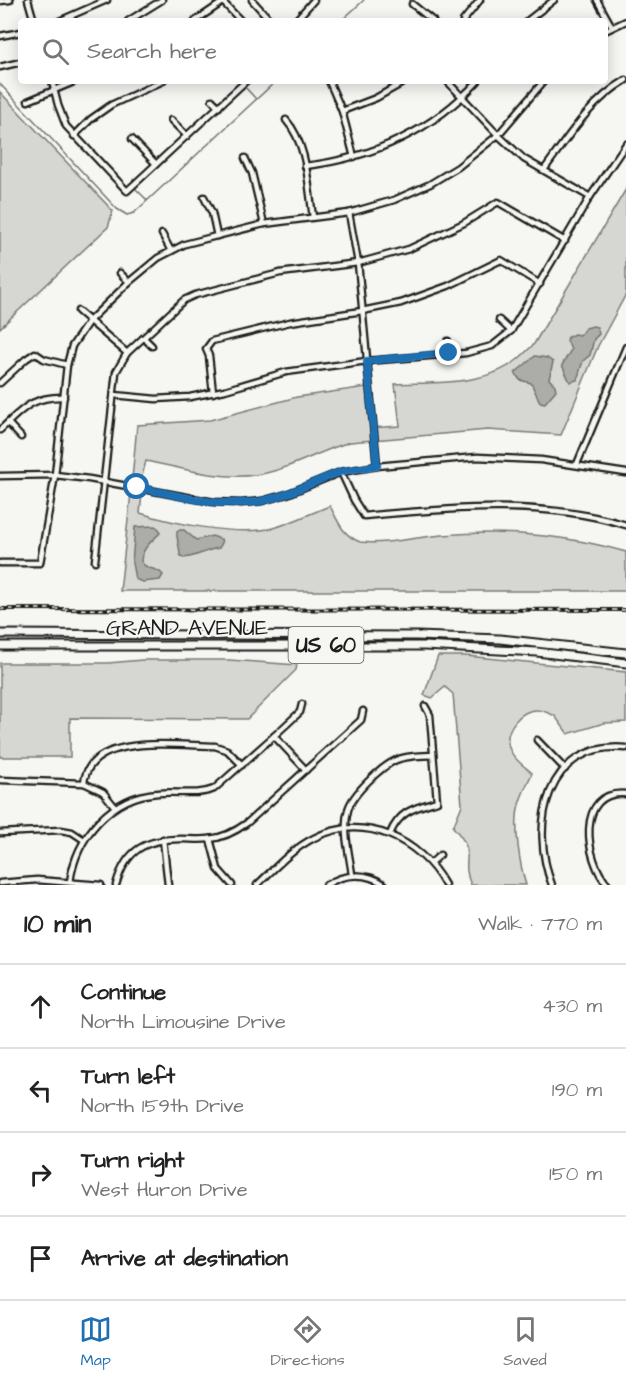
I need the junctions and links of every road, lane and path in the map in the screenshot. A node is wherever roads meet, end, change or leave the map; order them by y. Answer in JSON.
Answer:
{"nodes":[{"id":1,"x":10,"y":0,"type":"edge"},
{"id":2,"x":28,"y":0,"type":"edge"},
{"id":3,"x":107,"y":0,"type":"edge"},
{"id":4,"x":162,"y":0,"type":"edge"},
{"id":5,"x":252,"y":0,"type":"edge"},
{"id":6,"x":314,"y":0,"type":"edge"},
{"id":7,"x":480,"y":0,"type":"edge"},
{"id":8,"x":554,"y":0,"type":"edge"},
{"id":9,"x":597,"y":0,"type":"edge"},
{"id":10,"x":0,"y":1,"type":"edge"},
{"id":11,"x":222,"y":1,"type":"edge"},
{"id":12,"x":412,"y":4,"type":"dead end"},
{"id":13,"x":33,"y":18,"type":"edge"},
{"id":14,"x":66,"y":18,"type":"edge"},
{"id":15,"x":133,"y":18,"type":"edge"},
{"id":16,"x":199,"y":18,"type":"edge"},
{"id":17,"x":238,"y":18,"type":"edge"},
{"id":18,"x":268,"y":18,"type":"edge"},
{"id":19,"x":298,"y":18,"type":"edge"},
{"id":20,"x":429,"y":18,"type":"edge"},
{"id":21,"x":465,"y":18,"type":"edge"},
{"id":22,"x":531,"y":18,"type":"edge"},
{"id":23,"x":607,"y":18,"type":"edge"},
{"id":24,"x":608,"y":20,"type":"edge"},
{"id":25,"x":626,"y":21,"type":"edge"},
{"id":26,"x":612,"y":27,"type":"junction"},
{"id":27,"x":608,"y":29,"type":"edge"},
{"id":28,"x":18,"y":33,"type":"edge"},
{"id":29,"x":0,"y":36,"type":"edge"},
{"id":30,"x":18,"y":63,"type":"edge"},
{"id":31,"x":0,"y":67,"type":"edge"},
{"id":32,"x":626,"y":80,"type":"edge"},
{"id":33,"x":53,"y":84,"type":"edge"},
{"id":34,"x":67,"y":84,"type":"edge"},
{"id":35,"x":156,"y":84,"type":"edge"},
{"id":36,"x":243,"y":84,"type":"edge"},
{"id":37,"x":330,"y":84,"type":"edge"},
{"id":38,"x":397,"y":84,"type":"edge"},
{"id":39,"x":450,"y":84,"type":"edge"},
{"id":40,"x":475,"y":84,"type":"edge"},
{"id":41,"x":541,"y":84,"type":"edge"},
{"id":42,"x":54,"y":88,"type":"junction"},
{"id":43,"x":463,"y":98,"type":"junction"},
{"id":44,"x":27,"y":100,"type":"dead end"},
{"id":45,"x":212,"y":100,"type":"dead end"},
{"id":46,"x":219,"y":107,"type":"junction"},
{"id":47,"x":342,"y":111,"type":"junction"},
{"id":48,"x":171,"y":120,"type":"dead end"},
{"id":49,"x":286,"y":120,"type":"dead end"},
{"id":50,"x":498,"y":135,"type":"junction"},
{"id":51,"x":74,"y":136,"type":"junction"},
{"id":52,"x":188,"y":136,"type":"junction"},
{"id":53,"x":132,"y":139,"type":"dead end"},
{"id":54,"x":626,"y":144,"type":"edge"},
{"id":55,"x":245,"y":158,"type":"dead end"},
{"id":56,"x":354,"y":158,"type":"junction"},
{"id":57,"x":156,"y":164,"type":"junction"},
{"id":58,"x":305,"y":166,"type":"junction"},
{"id":59,"x":544,"y":170,"type":"junction"},
{"id":60,"x":204,"y":197,"type":"dead end"},
{"id":61,"x":590,"y":197,"type":"junction"},
{"id":62,"x":349,"y":213,"type":"junction"},
{"id":63,"x":313,"y":217,"type":"junction"},
{"id":64,"x":264,"y":224,"type":"junction"},
{"id":65,"x":162,"y":234,"type":"dead end"},
{"id":66,"x":217,"y":236,"type":"junction"},
{"id":67,"x":565,"y":241,"type":"junction"},
{"id":68,"x":171,"y":250,"type":"junction"},
{"id":69,"x":357,"y":263,"type":"junction"},
{"id":70,"x":120,"y":273,"type":"dead end"},
{"id":71,"x":129,"y":282,"type":"junction"},
{"id":72,"x":540,"y":284,"type":"junction"},
{"id":73,"x":78,"y":311,"type":"dead end"},
{"id":74,"x":362,"y":311,"type":"junction"},
{"id":75,"x":499,"y":320,"type":"dead end"},
{"id":76,"x":89,"y":321,"type":"junction"},
{"id":77,"x":511,"y":331,"type":"junction"},
{"id":78,"x":144,"y":338,"type":"junction"},
{"id":79,"x":448,"y":341,"type":"dead end"},
{"id":80,"x":152,"y":346,"type":"dead end"},
{"id":81,"x":626,"y":347,"type":"edge"},
{"id":82,"x":127,"y":353,"type":"junction"},
{"id":83,"x":449,"y":353,"type":"junction"},
{"id":84,"x":367,"y":361,"type":"junction"},
{"id":85,"x":67,"y":364,"type":"junction"},
{"id":86,"x":0,"y":383,"type":"edge"},
{"id":87,"x":213,"y":393,"type":"junction"},
{"id":88,"x":114,"y":395,"type":"junction"},
{"id":89,"x":64,"y":397,"type":"junction"},
{"id":90,"x":8,"y":423,"type":"junction"},
{"id":91,"x":0,"y":430,"type":"edge"},
{"id":92,"x":21,"y":437,"type":"dead end"},
{"id":93,"x":577,"y":464,"type":"junction"},
{"id":94,"x":377,"y":466,"type":"junction"},
{"id":95,"x":341,"y":472,"type":"junction"},
{"id":96,"x":626,"y":473,"type":"edge"},
{"id":97,"x":55,"y":475,"type":"junction"},
{"id":98,"x":0,"y":476,"type":"edge"},
{"id":99,"x":105,"y":482,"type":"junction"},
{"id":100,"x":626,"y":525,"type":"edge"},
{"id":101,"x":95,"y":561,"type":"dead end"},
{"id":102,"x":0,"y":563,"type":"edge"},
{"id":103,"x":0,"y":634,"type":"edge"},
{"id":104,"x":0,"y":646,"type":"edge"},
{"id":105,"x":626,"y":652,"type":"edge"},
{"id":106,"x":626,"y":663,"type":"edge"},
{"id":107,"x":302,"y":704,"type":"dead end"},
{"id":108,"x":425,"y":706,"type":"dead end"},
{"id":109,"x":363,"y":711,"type":"dead end"},
{"id":110,"x":274,"y":736,"type":"junction"},
{"id":111,"x":537,"y":740,"type":"dead end"},
{"id":112,"x":99,"y":746,"type":"dead end"},
{"id":113,"x":626,"y":748,"type":"edge"},
{"id":114,"x":105,"y":753,"type":"junction"},
{"id":115,"x":433,"y":755,"type":"junction"},
{"id":116,"x":242,"y":765,"type":"junction"},
{"id":117,"x":565,"y":769,"type":"junction"},
{"id":118,"x":306,"y":770,"type":"junction"},
{"id":119,"x":0,"y":780,"type":"edge"},
{"id":120,"x":84,"y":783,"type":"junction"},
{"id":121,"x":626,"y":794,"type":"edge"},
{"id":122,"x":115,"y":807,"type":"junction"},
{"id":123,"x":347,"y":829,"type":"junction"},
{"id":124,"x":0,"y":833,"type":"edge"},
{"id":125,"x":390,"y":834,"type":"junction"},
{"id":126,"x":163,"y":839,"type":"junction"},
{"id":127,"x":210,"y":839,"type":"junction"},
{"id":128,"x":84,"y":840,"type":"junction"},
{"id":129,"x":440,"y":855,"type":"dead end"},
{"id":130,"x":431,"y":863,"type":"junction"},
{"id":131,"x":352,"y":875,"type":"junction"},
{"id":132,"x":70,"y":882,"type":"junction"},
{"id":133,"x":0,"y":883,"type":"edge"},
{"id":134,"x":606,"y":884,"type":"edge"},
{"id":135,"x":101,"y":885,"type":"edge"},
{"id":136,"x":116,"y":885,"type":"edge"},
{"id":137,"x":168,"y":885,"type":"edge"},
{"id":138,"x":231,"y":885,"type":"edge"},
{"id":139,"x":256,"y":885,"type":"edge"},
{"id":140,"x":326,"y":885,"type":"edge"},
{"id":141,"x":385,"y":885,"type":"edge"},
{"id":142,"x":445,"y":885,"type":"edge"},
{"id":143,"x":552,"y":885,"type":"edge"}],
"edges":[{"from":1,"to":10,"type":"street"},
{"from":2,"to":13,"type":"street"},
{"from":3,"to":14,"type":"street"},
{"from":4,"to":15,"type":"street"},
{"from":5,"to":18,"type":"street"},
{"from":6,"to":19,"type":"street"},
{"from":7,"to":21,"type":"street"},
{"from":8,"to":22,"type":"street"},
{"from":9,"to":23,"type":"street"},
{"from":11,"to":16,"type":"street"},
{"from":11,"to":17,"type":"street"},
{"from":12,"to":20,"type":"street"},
{"from":24,"to":26,"type":"street"},
{"from":25,"to":26,"type":"street"},
{"from":26,"to":27,"type":"street"},
{"from":28,"to":29,"type":"street"},
{"from":30,"to":31,"type":"street"},
{"from":32,"to":59,"type":"street"},
{"from":33,"to":42,"type":"street"},
{"from":34,"to":42,"type":"street"},
{"from":35,"to":51,"type":"street"},
{"from":36,"to":46,"type":"street"},
{"from":37,"to":47,"type":"street"},
{"from":38,"to":47,"type":"street"},
{"from":39,"to":43,"type":"street"},
{"from":40,"to":43,"type":"street"},
{"from":41,"to":50,"type":"street"},
{"from":42,"to":44,"type":"street"},
{"from":42,"to":51,"type":"street"},
{"from":43,"to":50,"type":"street"},
{"from":43,"to":56,"type":"street"},
{"from":45,"to":46,"type":"street"},
{"from":46,"to":52,"type":"street"},
{"from":47,"to":56,"type":"street"},
{"from":48,"to":52,"type":"street"},
{"from":49,"to":58,"type":"street"},
{"from":50,"to":59,"type":"street"},
{"from":50,"to":62,"type":"street"},
{"from":51,"to":57,"type":"street"},
{"from":52,"to":57,"type":"street"},
{"from":53,"to":57,"type":"street"},
{"from":54,"to":61,"type":"street"},
{"from":55,"to":64,"type":"street"},
{"from":56,"to":58,"type":"street"},
{"from":58,"to":63,"type":"street"},
{"from":59,"to":61,"type":"street"},
{"from":60,"to":66,"type":"street"},
{"from":61,"to":67,"type":"street"},
{"from":62,"to":63,"type":"street"},
{"from":62,"to":69,"type":"street"},
{"from":63,"to":64,"type":"street"},
{"from":64,"to":66,"type":"street"},
{"from":65,"to":68,"type":"street"},
{"from":66,"to":68,"type":"street"},
{"from":67,"to":69,"type":"street"},
{"from":67,"to":72,"type":"street"},
{"from":68,"to":71,"type":"street"},
{"from":69,"to":74,"type":"street"},
{"from":69,"to":78,"type":"street"},
{"from":70,"to":71,"type":"street"},
{"from":71,"to":76,"type":"street"},
{"from":72,"to":74,"type":"street"},
{"from":72,"to":77,"type":"street"},
{"from":73,"to":76,"type":"street"},
{"from":74,"to":84,"type":"street"},
{"from":74,"to":87,"type":"street"},
{"from":75,"to":77,"type":"street"},
{"from":76,"to":82,"type":"street"},
{"from":76,"to":85,"type":"street"},
{"from":77,"to":83,"type":"street"},
{"from":78,"to":80,"type":"street"},
{"from":78,"to":82,"type":"street"},
{"from":79,"to":83,"type":"street"},
{"from":81,"to":93,"type":"street"},
{"from":82,"to":88,"type":"street"},
{"from":83,"to":84,"type":"street"},
{"from":84,"to":87,"type":"street"},
{"from":84,"to":94,"type":"street"},
{"from":85,"to":86,"type":"street"},
{"from":85,"to":89,"type":"street"},
{"from":87,"to":88,"type":"street"},
{"from":88,"to":99,"type":"street"},
{"from":89,"to":90,"type":"street"},
{"from":89,"to":97,"type":"street"},
{"from":90,"to":91,"type":"street"},
{"from":90,"to":92,"type":"street"},
{"from":93,"to":94,"type":"street"},
{"from":93,"to":96,"type":"street"},
{"from":94,"to":95,"type":"street"},
{"from":95,"to":99,"type":"street"},
{"from":95,"to":100,"type":"street"},
{"from":97,"to":98,"type":"street"},
{"from":97,"to":99,"type":"street"},
{"from":97,"to":102,"type":"street"},
{"from":99,"to":101,"type":"street"},
{"from":103,"to":105,"type":"highway","name":"GRAND AVENUE","number":"US 60"},
{"from":104,"to":106,"type":"highway","name":"GRAND AVENUE","number":"US 60"},
{"from":107,"to":110,"type":"street"},
{"from":108,"to":115,"type":"street"},
{"from":109,"to":118,"type":"street"},
{"from":110,"to":116,"type":"street"},
{"from":110,"to":118,"type":"street"},
{"from":111,"to":117,"type":"street"},
{"from":112,"to":114,"type":"street"},
{"from":113,"to":117,"type":"street"},
{"from":114,"to":116,"type":"street"},
{"from":114,"to":120,"type":"street"},
{"from":115,"to":123,"type":"street"},
{"from":115,"to":125,"type":"street"},
{"from":116,"to":122,"type":"street"},
{"from":117,"to":143,"type":"street"},
{"from":118,"to":127,"type":"street"},
{"from":119,"to":120,"type":"street"},
{"from":120,"to":122,"type":"street"},
{"from":121,"to":134,"type":"street"},
{"from":122,"to":128,"type":"street"},
{"from":123,"to":125,"type":"street"},
{"from":123,"to":131,"type":"street"},
{"from":123,"to":139,"type":"street"},
{"from":124,"to":128,"type":"street"},
{"from":125,"to":130,"type":"street"},
{"from":126,"to":127,"type":"street"},
{"from":126,"to":136,"type":"street"},
{"from":126,"to":137,"type":"street"},
{"from":127,"to":138,"type":"street"},
{"from":128,"to":132,"type":"street"},
{"from":129,"to":130,"type":"street"},
{"from":130,"to":142,"type":"street"},
{"from":131,"to":140,"type":"street"},
{"from":131,"to":141,"type":"street"},
{"from":132,"to":133,"type":"street"},
{"from":132,"to":135,"type":"street"}]}
